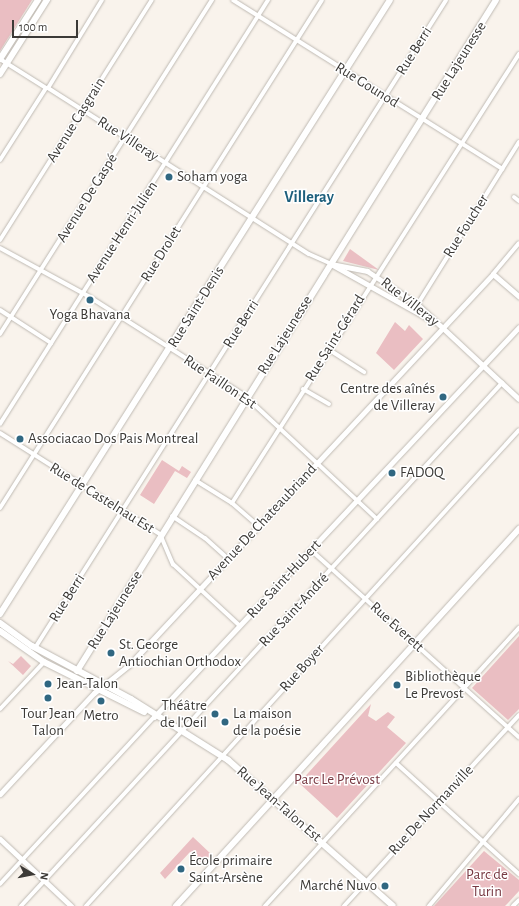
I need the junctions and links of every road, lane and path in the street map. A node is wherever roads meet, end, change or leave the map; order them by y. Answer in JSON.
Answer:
{"nodes":[{"id":1,"x":38,"y":0,"type":"edge"},
{"id":2,"x":47,"y":0,"type":"edge"},
{"id":3,"x":102,"y":0,"type":"edge"},
{"id":4,"x":152,"y":0,"type":"edge"},
{"id":5,"x":212,"y":0,"type":"edge"},
{"id":6,"x":233,"y":0,"type":"edge"},
{"id":7,"x":268,"y":0,"type":"edge"},
{"id":8,"x":322,"y":0,"type":"edge"},
{"id":9,"x":390,"y":0,"type":"edge"},
{"id":10,"x":446,"y":0,"type":"edge"},
{"id":11,"x":496,"y":0,"type":"edge"},
{"id":12,"x":258,"y":16,"type":"junction"},
{"id":13,"x":297,"y":40,"type":"junction"},
{"id":14,"x":519,"y":54,"type":"edge"},
{"id":15,"x":0,"y":59,"type":"edge"},
{"id":16,"x":7,"y":63,"type":"junction"},
{"id":17,"x":345,"y":71,"type":"junction"},
{"id":18,"x":0,"y":74,"type":"edge"},
{"id":19,"x":47,"y":88,"type":"junction"},
{"id":20,"x":385,"y":96,"type":"junction"},
{"id":21,"x":82,"y":110,"type":"junction"},
{"id":22,"x":422,"y":120,"type":"junction"},
{"id":23,"x":125,"y":138,"type":"junction"},
{"id":24,"x":463,"y":144,"type":"junction"},
{"id":25,"x":519,"y":144,"type":"edge"},
{"id":26,"x":0,"y":160,"type":"edge"},
{"id":27,"x":166,"y":164,"type":"junction"},
{"id":28,"x":502,"y":169,"type":"junction"},
{"id":29,"x":204,"y":188,"type":"junction"},
{"id":30,"x":514,"y":197,"type":"dead end"},
{"id":31,"x":519,"y":202,"type":"edge"},
{"id":32,"x":252,"y":218,"type":"junction"},
{"id":33,"x":0,"y":240,"type":"edge"},
{"id":34,"x":519,"y":243,"type":"edge"},
{"id":35,"x":292,"y":244,"type":"junction"},
{"id":36,"x":0,"y":248,"type":"edge"},
{"id":37,"x":331,"y":264,"type":"junction"},
{"id":38,"x":41,"y":270,"type":"junction"},
{"id":39,"x":493,"y":274,"type":"junction"},
{"id":40,"x":378,"y":278,"type":"junction"},
{"id":41,"x":370,"y":284,"type":"junction"},
{"id":42,"x":83,"y":293,"type":"junction"},
{"id":43,"x":519,"y":297,"type":"edge"},
{"id":44,"x":417,"y":304,"type":"junction"},
{"id":45,"x":0,"y":310,"type":"edge"},
{"id":46,"x":414,"y":310,"type":"junction"},
{"id":47,"x":11,"y":317,"type":"junction"},
{"id":48,"x":121,"y":317,"type":"junction"},
{"id":49,"x":443,"y":328,"type":"junction"},
{"id":50,"x":518,"y":332,"type":"edge"},
{"id":51,"x":0,"y":334,"type":"edge"},
{"id":52,"x":51,"y":343,"type":"junction"},
{"id":53,"x":170,"y":348,"type":"junction"},
{"id":54,"x":328,"y":349,"type":"junction"},
{"id":55,"x":483,"y":366,"type":"junction"},
{"id":56,"x":364,"y":372,"type":"dead end"},
{"id":57,"x":210,"y":374,"type":"junction"},
{"id":58,"x":502,"y":383,"type":"junction"},
{"id":59,"x":303,"y":389,"type":"junction"},
{"id":60,"x":246,"y":397,"type":"junction"},
{"id":61,"x":519,"y":399,"type":"edge"},
{"id":62,"x":329,"y":404,"type":"dead end"},
{"id":63,"x":0,"y":424,"type":"edge"},
{"id":64,"x":279,"y":426,"type":"junction"},
{"id":65,"x":519,"y":430,"type":"edge"},
{"id":66,"x":0,"y":433,"type":"edge"},
{"id":67,"x":34,"y":455,"type":"junction"},
{"id":68,"x":319,"y":461,"type":"junction"},
{"id":69,"x":195,"y":479,"type":"junction"},
{"id":70,"x":82,"y":485,"type":"junction"},
{"id":71,"x":359,"y":499,"type":"junction"},
{"id":72,"x":232,"y":503,"type":"junction"},
{"id":73,"x":0,"y":508,"type":"edge"},
{"id":74,"x":122,"y":510,"type":"junction"},
{"id":75,"x":172,"y":516,"type":"junction"},
{"id":76,"x":377,"y":519,"type":"junction"},
{"id":77,"x":258,"y":526,"type":"junction"},
{"id":78,"x":519,"y":529,"type":"edge"},
{"id":79,"x":160,"y":534,"type":"junction"},
{"id":80,"x":311,"y":550,"type":"junction"},
{"id":81,"x":228,"y":559,"type":"junction"},
{"id":82,"x":332,"y":568,"type":"junction"},
{"id":83,"x":200,"y":589,"type":"junction"},
{"id":84,"x":366,"y":598,"type":"junction"},
{"id":85,"x":0,"y":614,"type":"edge"},
{"id":86,"x":0,"y":623,"type":"edge"},
{"id":87,"x":240,"y":626,"type":"junction"},
{"id":88,"x":519,"y":628,"type":"edge"},
{"id":89,"x":0,"y":631,"type":"edge"},
{"id":90,"x":415,"y":643,"type":"junction"},
{"id":91,"x":35,"y":648,"type":"junction"},
{"id":92,"x":44,"y":662,"type":"junction"},
{"id":93,"x":77,"y":671,"type":"junction"},
{"id":94,"x":105,"y":685,"type":"junction"},
{"id":95,"x":465,"y":688,"type":"junction"},
{"id":96,"x":98,"y":690,"type":"junction"},
{"id":97,"x":0,"y":709,"type":"edge"},
{"id":98,"x":519,"y":715,"type":"edge"},
{"id":99,"x":154,"y":717,"type":"junction"},
{"id":100,"x":508,"y":727,"type":"junction"},
{"id":101,"x":181,"y":732,"type":"junction"},
{"id":102,"x":519,"y":737,"type":"edge"},
{"id":103,"x":222,"y":756,"type":"junction"},
{"id":104,"x":396,"y":763,"type":"junction"},
{"id":105,"x":0,"y":794,"type":"edge"},
{"id":106,"x":274,"y":798,"type":"junction"},
{"id":107,"x":519,"y":799,"type":"edge"},
{"id":108,"x":439,"y":801,"type":"junction"},
{"id":109,"x":0,"y":838,"type":"edge"},
{"id":110,"x":483,"y":841,"type":"junction"},
{"id":111,"x":323,"y":842,"type":"junction"},
{"id":112,"x":22,"y":859,"type":"junction"},
{"id":113,"x":518,"y":871,"type":"edge"},
{"id":114,"x":44,"y":881,"type":"junction"},
{"id":115,"x":366,"y":882,"type":"junction"},
{"id":116,"x":0,"y":884,"type":"edge"},
{"id":117,"x":519,"y":900,"type":"edge"},
{"id":118,"x":21,"y":906,"type":"edge"},
{"id":119,"x":71,"y":906,"type":"edge"},
{"id":120,"x":86,"y":906,"type":"edge"},
{"id":121,"x":176,"y":906,"type":"edge"},
{"id":122,"x":265,"y":906,"type":"edge"},
{"id":123,"x":344,"y":906,"type":"edge"},
{"id":124,"x":393,"y":906,"type":"edge"},
{"id":125,"x":429,"y":906,"type":"edge"},
{"id":126,"x":513,"y":906,"type":"edge"}],
"edges":[{"from":1,"to":15,"type":"main road"},
{"from":2,"to":16,"type":"main road"},
{"from":3,"to":19,"type":"street"},
{"from":4,"to":21,"type":"street","name":"Avenue Casgrain"},
{"from":5,"to":23,"type":"street","name":"Avenue De Gaspé"},
{"from":6,"to":12,"type":"street","name":"Rue Gounod"},
{"from":7,"to":12,"type":"street","name":"Avenue Henri-Julien"},
{"from":8,"to":13,"type":"street","name":"Rue Drolet"},
{"from":9,"to":17,"type":"main road","name":"Rue Saint-Denis"},
{"from":10,"to":20,"type":"street","name":"Rue Berri"},
{"from":11,"to":22,"type":"main road","name":"Rue Lajeunesse"},
{"from":12,"to":13,"type":"street","name":"Rue Gounod"},
{"from":12,"to":27,"type":"street","name":"Avenue Henri-Julien"},
{"from":13,"to":17,"type":"street","name":"Rue Gounod"},
{"from":13,"to":29,"type":"street","name":"Rue Drolet"},
{"from":14,"to":24,"type":"street","name":"Rue Saint-Gérard"},
{"from":15,"to":16,"type":"street","name":"Rue Villeray"},
{"from":16,"to":18,"type":"main road"},
{"from":16,"to":19,"type":"street","name":"Rue Villeray"},
{"from":17,"to":20,"type":"street","name":"Rue Gounod"},
{"from":17,"to":32,"type":"main road","name":"Rue Saint-Denis"},
{"from":19,"to":21,"type":"street","name":"Rue Villeray"},
{"from":19,"to":26,"type":"street"},
{"from":20,"to":22,"type":"street","name":"Rue Gounod"},
{"from":20,"to":35,"type":"street","name":"Rue Berri"},
{"from":21,"to":23,"type":"street","name":"Rue Villeray"},
{"from":21,"to":33,"type":"street","name":"Avenue Casgrain"},
{"from":22,"to":24,"type":"street","name":"Rue Gounod"},
{"from":22,"to":37,"type":"main road","name":"Rue Lajeunesse"},
{"from":23,"to":27,"type":"street","name":"Rue Villeray"},
{"from":23,"to":38,"type":"street","name":"Avenue De Gaspé"},
{"from":24,"to":28,"type":"street","name":"Rue Gounod"},
{"from":24,"to":40,"type":"street","name":"Rue Saint-Gérard"},
{"from":25,"to":28,"type":"street","name":"Rue Foucher"},
{"from":27,"to":29,"type":"street","name":"Rue Villeray"},
{"from":27,"to":42,"type":"street","name":"Avenue Henri-Julien"},
{"from":28,"to":44,"type":"street","name":"Rue Foucher"},
{"from":29,"to":32,"type":"street","name":"Rue Villeray"},
{"from":29,"to":48,"type":"street","name":"Rue Drolet"},
{"from":30,"to":31,"type":"street"},
{"from":32,"to":35,"type":"street","name":"Rue Villeray"},
{"from":32,"to":53,"type":"main road","name":"Rue Saint-Denis"},
{"from":34,"to":39,"type":"street","name":"Avenue De Chateaubriand"},
{"from":35,"to":37,"type":"street","name":"Rue Villeray"},
{"from":35,"to":57,"type":"street","name":"Rue Berri"},
{"from":36,"to":38,"type":"street","name":"Rue Faillon Est"},
{"from":37,"to":40,"type":"street","name":"Rue Villeray"},
{"from":37,"to":41,"type":"street","name":"Rue Villeray"},
{"from":37,"to":60,"type":"main road","name":"Rue Lajeunesse"},
{"from":38,"to":42,"type":"street","name":"Rue Faillon Est"},
{"from":38,"to":47,"type":"street","name":"Avenue De Gaspé"},
{"from":39,"to":43,"type":"street"},
{"from":39,"to":49,"type":"street","name":"Avenue De Chateaubriand"},
{"from":40,"to":41,"type":"street","name":"Rue Saint-Gérard"},
{"from":40,"to":44,"type":"street","name":"Rue Villeray"},
{"from":41,"to":46,"type":"street","name":"Rue Villeray"},
{"from":41,"to":54,"type":"street","name":"Rue Saint-Gérard"},
{"from":42,"to":48,"type":"street","name":"Rue Faillon Est"},
{"from":42,"to":52,"type":"street","name":"Avenue Henri-Julien"},
{"from":44,"to":46,"type":"street","name":"Rue Foucher"},
{"from":44,"to":49,"type":"street","name":"Rue Villeray"},
{"from":45,"to":47,"type":"street"},
{"from":46,"to":49,"type":"street","name":"Rue Villeray"},
{"from":47,"to":51,"type":"street","name":"Avenue De Gaspé"},
{"from":47,"to":52,"type":"street"},
{"from":48,"to":53,"type":"street","name":"Rue Faillon Est"},
{"from":48,"to":67,"type":"street","name":"Rue Drolet"},
{"from":49,"to":55,"type":"street","name":"Rue Villeray"},
{"from":49,"to":68,"type":"street","name":"Avenue De Chateaubriand"},
{"from":50,"to":55,"type":"street","name":"Rue Saint-Hubert"},
{"from":52,"to":63,"type":"street","name":"Avenue Henri-Julien"},
{"from":53,"to":57,"type":"street","name":"Rue Faillon Est"},
{"from":53,"to":70,"type":"main road","name":"Rue Saint-Denis"},
{"from":54,"to":56,"type":"street"},
{"from":54,"to":59,"type":"street","name":"Rue Saint-Gérard"},
{"from":55,"to":58,"type":"street","name":"Rue Villeray"},
{"from":55,"to":71,"type":"street","name":"Rue Saint-Hubert"},
{"from":57,"to":60,"type":"street","name":"Rue Faillon Est"},
{"from":57,"to":74,"type":"street","name":"Rue Berri"},
{"from":58,"to":61,"type":"street","name":"Rue Villeray"},
{"from":58,"to":76,"type":"street","name":"Rue Saint-André"},
{"from":59,"to":62,"type":"street"},
{"from":59,"to":64,"type":"street","name":"Rue Saint-Gérard"},
{"from":60,"to":64,"type":"street","name":"Rue Faillon Est"},
{"from":60,"to":69,"type":"main road","name":"Rue Lajeunesse"},
{"from":64,"to":68,"type":"street","name":"Rue Faillon Est"},
{"from":64,"to":72,"type":"street","name":"Rue Saint-Gérard"},
{"from":65,"to":84,"type":"street","name":"Rue Boyer"},
{"from":66,"to":67,"type":"street","name":"Rue de Castelnau Est"},
{"from":67,"to":70,"type":"street","name":"Rue de Castelnau Est"},
{"from":67,"to":73,"type":"street","name":"Rue Drolet"},
{"from":68,"to":71,"type":"street","name":"Rue Faillon Est"},
{"from":68,"to":77,"type":"street","name":"Avenue De Chateaubriand"},
{"from":69,"to":72,"type":"street"},
{"from":69,"to":75,"type":"main road","name":"Rue Lajeunesse"},
{"from":70,"to":74,"type":"street","name":"Rue de Castelnau Est"},
{"from":70,"to":85,"type":"main road","name":"Rue Saint-Denis"},
{"from":71,"to":76,"type":"street","name":"Rue Faillon Est"},
{"from":71,"to":80,"type":"street","name":"Rue Saint-Hubert"},
{"from":72,"to":77,"type":"street"},
{"from":74,"to":79,"type":"street","name":"Rue de Castelnau Est"},
{"from":74,"to":91,"type":"street","name":"Rue Berri"},
{"from":75,"to":79,"type":"main road","name":"Rue Lajeunesse"},
{"from":75,"to":81,"type":"street"},
{"from":76,"to":82,"type":"street","name":"Rue Saint-André"},
{"from":77,"to":81,"type":"street","name":"Avenue De Chateaubriand"},
{"from":78,"to":90,"type":"main road"},
{"from":79,"to":83,"type":"street","name":"Rue de Castelnau Est"},
{"from":79,"to":93,"type":"main road","name":"Rue Lajeunesse"},
{"from":80,"to":82,"type":"street","name":"Rue Everett"},
{"from":80,"to":87,"type":"street","name":"Rue Saint-Hubert"},
{"from":81,"to":83,"type":"street","name":"Avenue De Chateaubriand"},
{"from":82,"to":84,"type":"street","name":"Rue Everett"},
{"from":82,"to":101,"type":"street","name":"Rue Saint-André"},
{"from":83,"to":87,"type":"street","name":"Rue de Castelnau Est"},
{"from":83,"to":94,"type":"street","name":"Avenue De Chateaubriand"},
{"from":84,"to":90,"type":"street","name":"Rue Everett"},
{"from":84,"to":103,"type":"street","name":"Rue Boyer"},
{"from":86,"to":91,"type":"main road","name":"Rue Jean-Talon Est"},
{"from":87,"to":99,"type":"street","name":"Rue Saint-Hubert"},
{"from":88,"to":95,"type":"street"},
{"from":89,"to":92,"type":"main road","name":"Rue Jean-Talon Est"},
{"from":90,"to":95,"type":"street","name":"Rue Everett"},
{"from":90,"to":106,"type":"main road"},
{"from":91,"to":93,"type":"main road","name":"Rue Jean-Talon Est"},
{"from":92,"to":96,"type":"main road","name":"Rue Jean-Talon Est"},
{"from":92,"to":97,"type":"street"},
{"from":93,"to":94,"type":"main road","name":"Rue Jean-Talon Est"},
{"from":94,"to":96,"type":"street","name":"Avenue De Chateaubriand"},
{"from":94,"to":99,"type":"main road","name":"Rue Jean-Talon Est"},
{"from":95,"to":100,"type":"street","name":"Rue Everett"},
{"from":95,"to":104,"type":"street"},
{"from":96,"to":99,"type":"main road","name":"Rue Jean-Talon Est"},
{"from":96,"to":105,"type":"street","name":"Avenue De Chateaubriand"},
{"from":98,"to":100,"type":"street","name":"Rue De Normanville"},
{"from":99,"to":101,"type":"main road","name":"Rue Jean-Talon Est"},
{"from":99,"to":112,"type":"street","name":"Rue Saint-Hubert"},
{"from":100,"to":102,"type":"street","name":"Rue Everett"},
{"from":100,"to":108,"type":"street","name":"Rue De Normanville"},
{"from":101,"to":103,"type":"main road","name":"Rue Jean-Talon Est"},
{"from":101,"to":114,"type":"street","name":"Rue Saint-André"},
{"from":103,"to":106,"type":"main road","name":"Rue Jean-Talon Est"},
{"from":103,"to":120,"type":"street","name":"Rue Boyer"},
{"from":104,"to":108,"type":"street"},
{"from":104,"to":111,"type":"street"},
{"from":106,"to":111,"type":"main road","name":"Rue Jean-Talon Est"},
{"from":106,"to":121,"type":"main road"},
{"from":107,"to":110,"type":"street"},
{"from":108,"to":110,"type":"street"},
{"from":108,"to":115,"type":"street","name":"Rue De Normanville"},
{"from":109,"to":112,"type":"street"},
{"from":110,"to":113,"type":"street"},
{"from":110,"to":125,"type":"street"},
{"from":111,"to":115,"type":"main road","name":"Rue Jean-Talon Est"},
{"from":111,"to":122,"type":"street"},
{"from":112,"to":114,"type":"street"},
{"from":112,"to":116,"type":"street","name":"Rue Saint-Hubert"},
{"from":114,"to":118,"type":"street","name":"Rue Saint-André"},
{"from":114,"to":119,"type":"street"},
{"from":115,"to":123,"type":"street","name":"Rue De Normanville"},
{"from":115,"to":124,"type":"main road","name":"Rue Jean-Talon Est"},
{"from":117,"to":126,"type":"street"}]}
